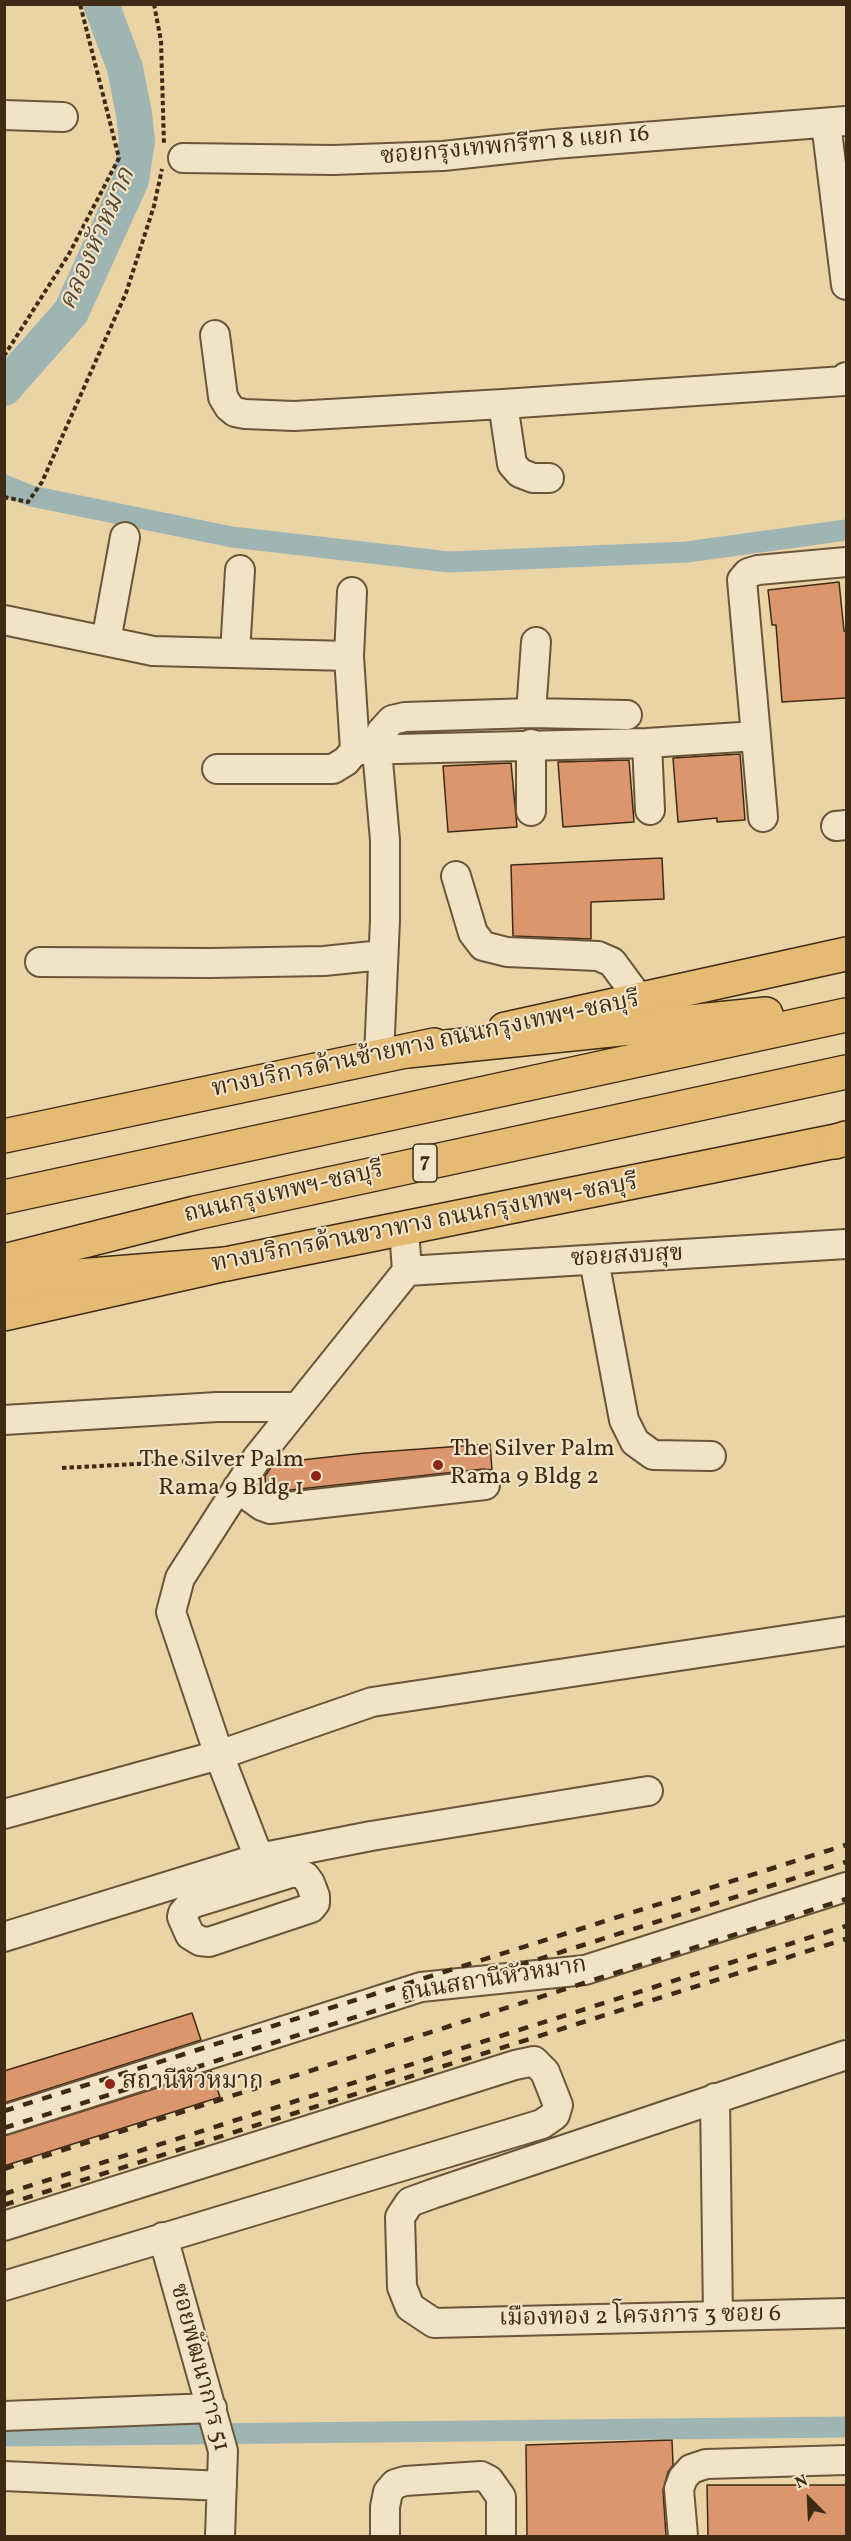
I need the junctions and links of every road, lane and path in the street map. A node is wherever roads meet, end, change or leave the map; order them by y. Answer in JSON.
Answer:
{"nodes":[{"id":1,"x":80,"y":4,"type":"edge"},
{"id":2,"x":154,"y":4,"type":"edge"},
{"id":3,"x":4,"y":115,"type":"edge"},
{"id":4,"x":63,"y":117,"type":"dead end"},
{"id":5,"x":836,"y":122,"type":"edge"},
{"id":6,"x":170,"y":157,"type":"junction"},
{"id":7,"x":846,"y":285,"type":"edge"},
{"id":8,"x":215,"y":335,"type":"dead end"},
{"id":9,"x":4,"y":356,"type":"edge"},
{"id":10,"x":846,"y":377,"type":"edge"},
{"id":11,"x":503,"y":404,"type":"junction"},
{"id":12,"x":549,"y":478,"type":"dead end"},
{"id":13,"x":4,"y":496,"type":"edge"},
{"id":14,"x":125,"y":537,"type":"dead end"},
{"id":15,"x":846,"y":562,"type":"edge"},
{"id":16,"x":240,"y":570,"type":"dead end"},
{"id":17,"x":352,"y":592,"type":"dead end"},
{"id":18,"x":4,"y":620,"type":"edge"},
{"id":19,"x":106,"y":641,"type":"junction"},
{"id":20,"x":536,"y":642,"type":"dead end"},
{"id":21,"x":235,"y":653,"type":"junction"},
{"id":22,"x":349,"y":656,"type":"junction"},
{"id":23,"x":531,"y":713,"type":"junction"},
{"id":24,"x":627,"y":715,"type":"dead end"},
{"id":25,"x":756,"y":736,"type":"junction"},
{"id":26,"x":647,"y":743,"type":"junction"},
{"id":27,"x":531,"y":744,"type":"junction"},
{"id":28,"x":366,"y":750,"type":"junction"},
{"id":29,"x":217,"y":769,"type":"dead end"},
{"id":30,"x":650,"y":810,"type":"dead end"},
{"id":31,"x":531,"y":811,"type":"dead end"},
{"id":32,"x":763,"y":817,"type":"dead end"},
{"id":33,"x":456,"y":876,"type":"dead end"},
{"id":34,"x":846,"y":954,"type":"edge"},
{"id":35,"x":382,"y":955,"type":"junction"},
{"id":36,"x":40,"y":962,"type":"dead end"},
{"id":37,"x":639,"y":1000,"type":"junction"},
{"id":38,"x":846,"y":1006,"type":"edge"},
{"id":39,"x":846,"y":1015,"type":"edge"},
{"id":40,"x":393,"y":1053,"type":"junction"},
{"id":41,"x":846,"y":1072,"type":"edge"},
{"id":42,"x":7,"y":1133,"type":"edge"},
{"id":43,"x":843,"y":1140,"type":"edge"},
{"id":44,"x":4,"y":1197,"type":"edge"},
{"id":45,"x":404,"y":1229,"type":"junction"},
{"id":46,"x":846,"y":1244,"type":"edge"},
{"id":47,"x":594,"y":1260,"type":"junction"},
{"id":48,"x":4,"y":1261,"type":"edge"},
{"id":49,"x":226,"y":1264,"type":"junction"},
{"id":50,"x":407,"y":1271,"type":"junction"},
{"id":51,"x":4,"y":1282,"type":"edge"},
{"id":52,"x":4,"y":1314,"type":"edge"},
{"id":53,"x":297,"y":1407,"type":"junction"},
{"id":54,"x":4,"y":1420,"type":"edge"},
{"id":55,"x":711,"y":1456,"type":"dead end"},
{"id":56,"x":257,"y":1458,"type":"junction"},
{"id":57,"x":62,"y":1468,"type":"dead end"},
{"id":58,"x":485,"y":1485,"type":"dead end"},
{"id":59,"x":237,"y":1488,"type":"junction"},
{"id":60,"x":846,"y":1631,"type":"edge"},
{"id":61,"x":219,"y":1755,"type":"junction"},
{"id":62,"x":648,"y":1791,"type":"dead end"},
{"id":63,"x":4,"y":1814,"type":"edge"},
{"id":64,"x":259,"y":1858,"type":"junction"},
{"id":65,"x":846,"y":1887,"type":"edge"},
{"id":66,"x":4,"y":1937,"type":"edge"},
{"id":67,"x":846,"y":2055,"type":"edge"},
{"id":68,"x":715,"y":2098,"type":"junction"},
{"id":69,"x":4,"y":2120,"type":"edge"},
{"id":70,"x":4,"y":2226,"type":"edge"},
{"id":71,"x":163,"y":2237,"type":"junction"},
{"id":72,"x":4,"y":2286,"type":"edge"},
{"id":73,"x":846,"y":2313,"type":"edge"},
{"id":74,"x":718,"y":2316,"type":"junction"},
{"id":75,"x":214,"y":2414,"type":"junction"},
{"id":76,"x":4,"y":2416,"type":"edge"},
{"id":77,"x":846,"y":2460,"type":"edge"},
{"id":78,"x":4,"y":2476,"type":"edge"},
{"id":79,"x":222,"y":2486,"type":"junction"},
{"id":80,"x":220,"y":2536,"type":"edge"},
{"id":81,"x":385,"y":2536,"type":"edge"},
{"id":82,"x":501,"y":2536,"type":"edge"},
{"id":83,"x":683,"y":2536,"type":"edge"}],
"edges":[{"from":1,"to":9,"type":"path"},
{"from":2,"to":6,"type":"path"},
{"from":3,"to":4,"type":"street"},
{"from":5,"to":6,"type":"street","name":"ซอยกรุงเทพกรีฑา 8 แยก 16"},
{"from":5,"to":7,"type":"street"},
{"from":6,"to":13,"type":"path"},
{"from":8,"to":11,"type":"street"},
{"from":10,"to":11,"type":"street"},
{"from":11,"to":12,"type":"street"},
{"from":14,"to":19,"type":"street"},
{"from":15,"to":25,"type":"street"},
{"from":16,"to":21,"type":"street"},
{"from":17,"to":22,"type":"street"},
{"from":18,"to":19,"type":"street"},
{"from":19,"to":21,"type":"street"},
{"from":20,"to":23,"type":"street"},
{"from":21,"to":22,"type":"street"},
{"from":22,"to":28,"type":"street"},
{"from":23,"to":24,"type":"street"},
{"from":23,"to":28,"type":"street"},
{"from":25,"to":26,"type":"street"},
{"from":25,"to":32,"type":"street"},
{"from":26,"to":27,"type":"street"},
{"from":26,"to":30,"type":"street"},
{"from":27,"to":28,"type":"street"},
{"from":27,"to":31,"type":"street"},
{"from":28,"to":29,"type":"street"},
{"from":28,"to":35,"type":"street"},
{"from":33,"to":37,"type":"street"},
{"from":34,"to":37,"type":"main road","name":"ทางบริการด้านซ้ายทาง ถนนกรุงเทพฯ-ชลบุรี"},
{"from":35,"to":36,"type":"street"},
{"from":35,"to":40,"type":"street"},
{"from":37,"to":40,"type":"main road","name":"ทางบริการด้านซ้ายทาง ถนนกรุงเทพฯ-ชลบุรี"},
{"from":38,"to":40,"type":"main road"},
{"from":39,"to":44,"type":"main road","number":"7"},
{"from":40,"to":42,"type":"main road","name":"ทางบริการด้านซ้ายทาง ถนนกรุงเทพฯ-ชลบุรี"},
{"from":41,"to":48,"type":"main road","name":"ถนนกรุงเทพฯ-ชลบุรี","number":"7"},
{"from":43,"to":45,"type":"main road","name":"ทางบริการด้านขวาทาง ถนนกรุงเทพฯ-ชลบุรี"},
{"from":45,"to":49,"type":"main road","name":"ทางบริการด้านขวาทาง ถนนกรุงเทพฯ-ชลบุรี"},
{"from":45,"to":50,"type":"street"},
{"from":46,"to":47,"type":"street","name":"ซอยสงบสุข"},
{"from":47,"to":50,"type":"street","name":"ซอยสงบสุข"},
{"from":47,"to":55,"type":"street"},
{"from":49,"to":51,"type":"main road"},
{"from":49,"to":52,"type":"main road","name":"ทางบริการด้านขวาทาง ถนนกรุงเทพฯ-ชลบุรี"},
{"from":50,"to":53,"type":"street"},
{"from":53,"to":54,"type":"street"},
{"from":53,"to":56,"type":"street"},
{"from":56,"to":57,"type":"path"},
{"from":56,"to":59,"type":"street"},
{"from":58,"to":59,"type":"street"},
{"from":59,"to":61,"type":"street"},
{"from":60,"to":61,"type":"street"},
{"from":61,"to":63,"type":"street"},
{"from":61,"to":64,"type":"street"},
{"from":62,"to":64,"type":"street"},
{"from":64,"to":66,"type":"street"},
{"from":65,"to":69,"type":"street","name":"ถนนสถานีหัวหมาก"},
{"from":67,"to":68,"type":"street"},
{"from":68,"to":74,"type":"street"},
{"from":68,"to":74,"type":"street","name":"เมืองทอง 2 โครงการ 3 ซอย 6"},
{"from":70,"to":71,"type":"street"},
{"from":71,"to":72,"type":"street"},
{"from":71,"to":75,"type":"street","name":"ซอยพัฒนาการ 51"},
{"from":73,"to":74,"type":"street","name":"เมืองทอง 2 โครงการ 3 ซอย 6"},
{"from":75,"to":76,"type":"street"},
{"from":75,"to":79,"type":"street","name":"ซอยพัฒนาการ 51"},
{"from":77,"to":83,"type":"street"},
{"from":78,"to":79,"type":"street"},
{"from":79,"to":80,"type":"street","name":"ซอยพัฒนาการ 51"},
{"from":81,"to":82,"type":"street"}]}
